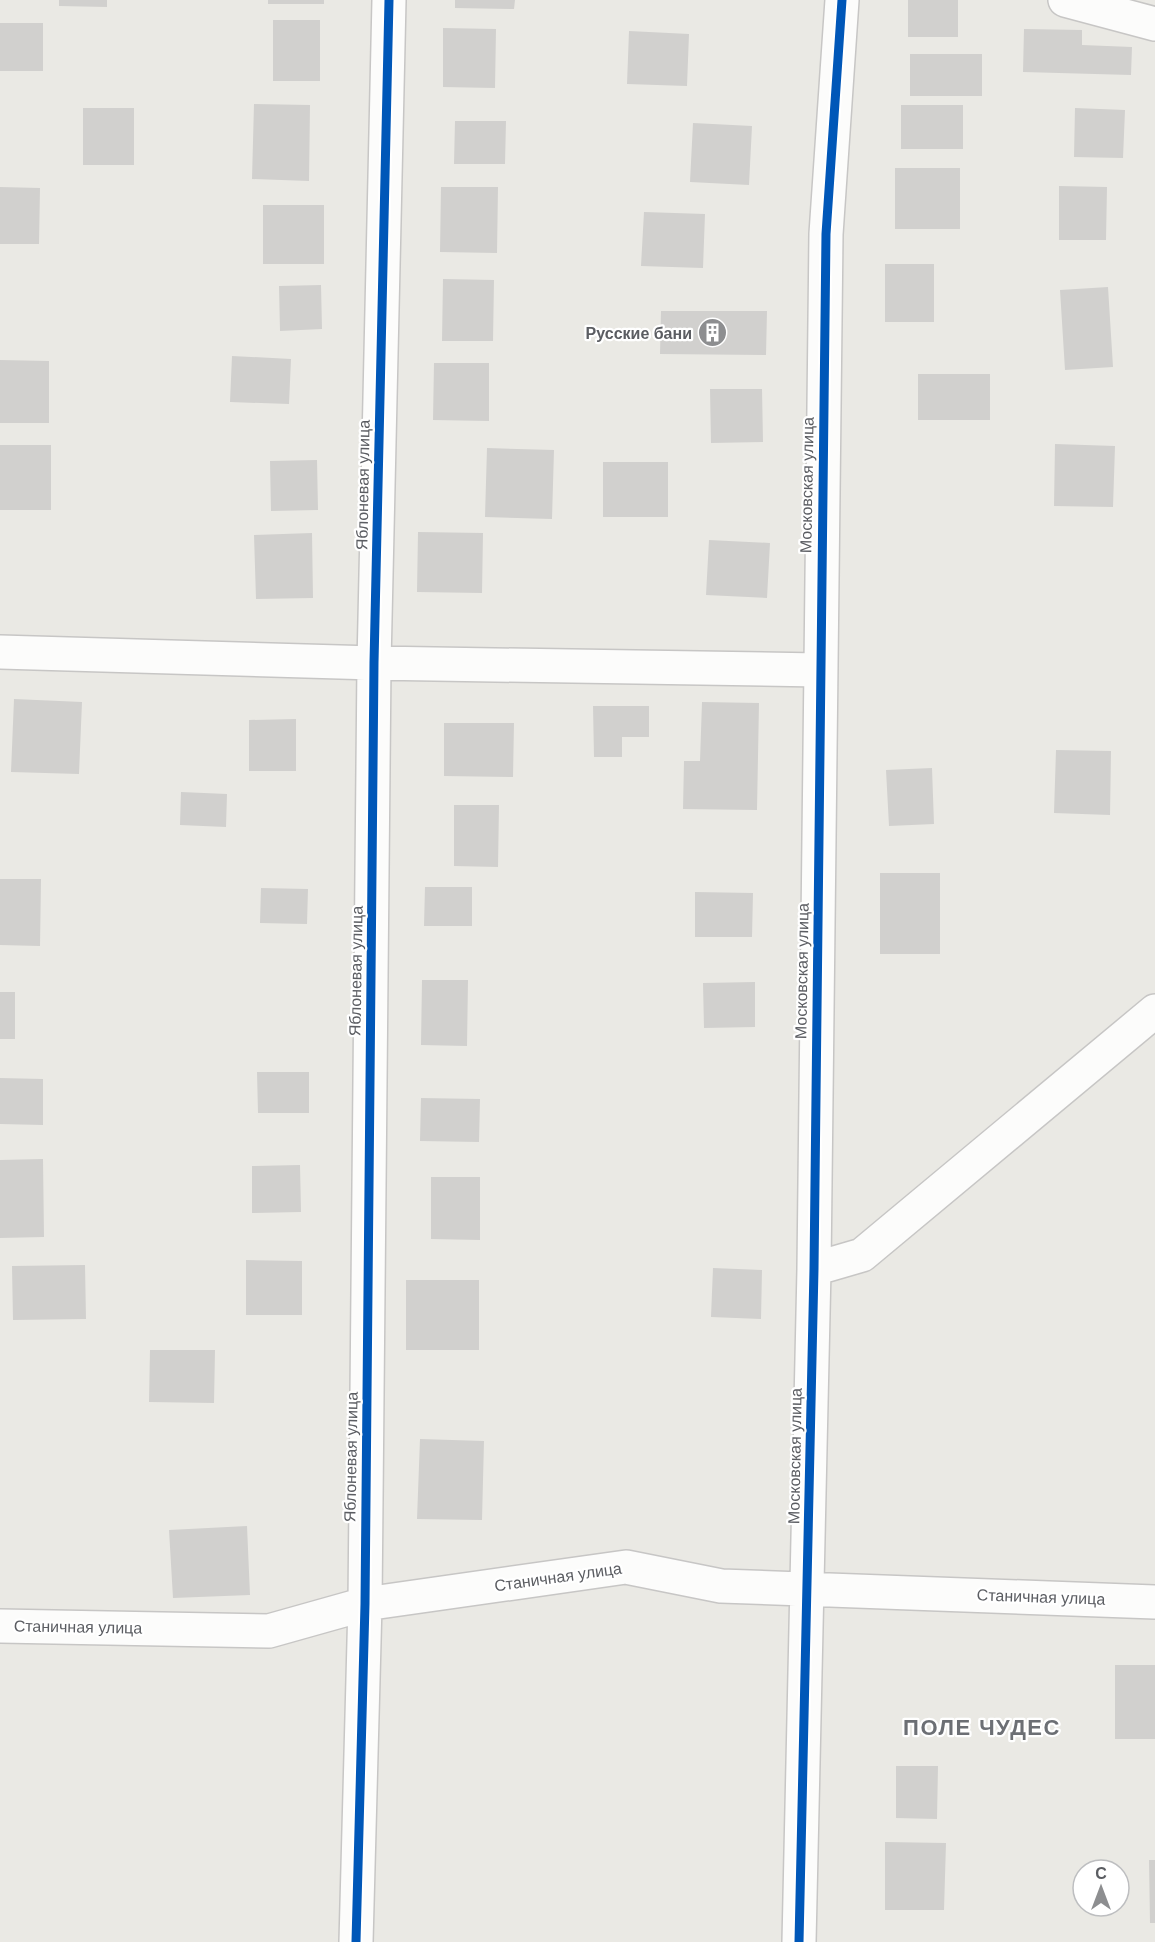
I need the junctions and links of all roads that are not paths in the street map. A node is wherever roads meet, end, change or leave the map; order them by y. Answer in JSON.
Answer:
{"nodes":[{"id":1,"x":389,"y":0,"type":"edge"},
{"id":2,"x":842,"y":0,"type":"edge"},
{"id":3,"x":1065,"y":0,"type":"edge"},
{"id":4,"x":1155,"y":24,"type":"edge"},
{"id":5,"x":0,"y":652,"type":"edge"},
{"id":6,"x":374,"y":663,"type":"junction"},
{"id":7,"x":820,"y":670,"type":"junction"},
{"id":8,"x":1155,"y":1011,"type":"edge"},
{"id":9,"x":814,"y":1269,"type":"junction"},
{"id":10,"x":807,"y":1588,"type":"junction"},
{"id":11,"x":1155,"y":1602,"type":"edge"},
{"id":12,"x":365,"y":1604,"type":"junction"},
{"id":13,"x":0,"y":1626,"type":"edge"},
{"id":14,"x":356,"y":1942,"type":"edge"},
{"id":15,"x":799,"y":1942,"type":"edge"}],
"edges":[{"from":1,"to":6,"type":"street","name":"Яблоневая улица"},
{"from":2,"to":7,"type":"street","name":"Московская улица"},
{"from":3,"to":4,"type":"street"},
{"from":5,"to":6,"type":"street"},
{"from":6,"to":7,"type":"street"},
{"from":6,"to":12,"type":"street","name":"Яблоневая улица"},
{"from":7,"to":9,"type":"street","name":"Московская улица"},
{"from":8,"to":9,"type":"street"},
{"from":9,"to":10,"type":"street","name":"Московская улица"},
{"from":10,"to":11,"type":"street","name":"Станичная улица"},
{"from":10,"to":12,"type":"street","name":"Станичная улица"},
{"from":10,"to":15,"type":"street","name":"Московская улица"},
{"from":12,"to":13,"type":"street","name":"Станичная улица"},
{"from":12,"to":14,"type":"street","name":"Яблоневая улица"}]}
